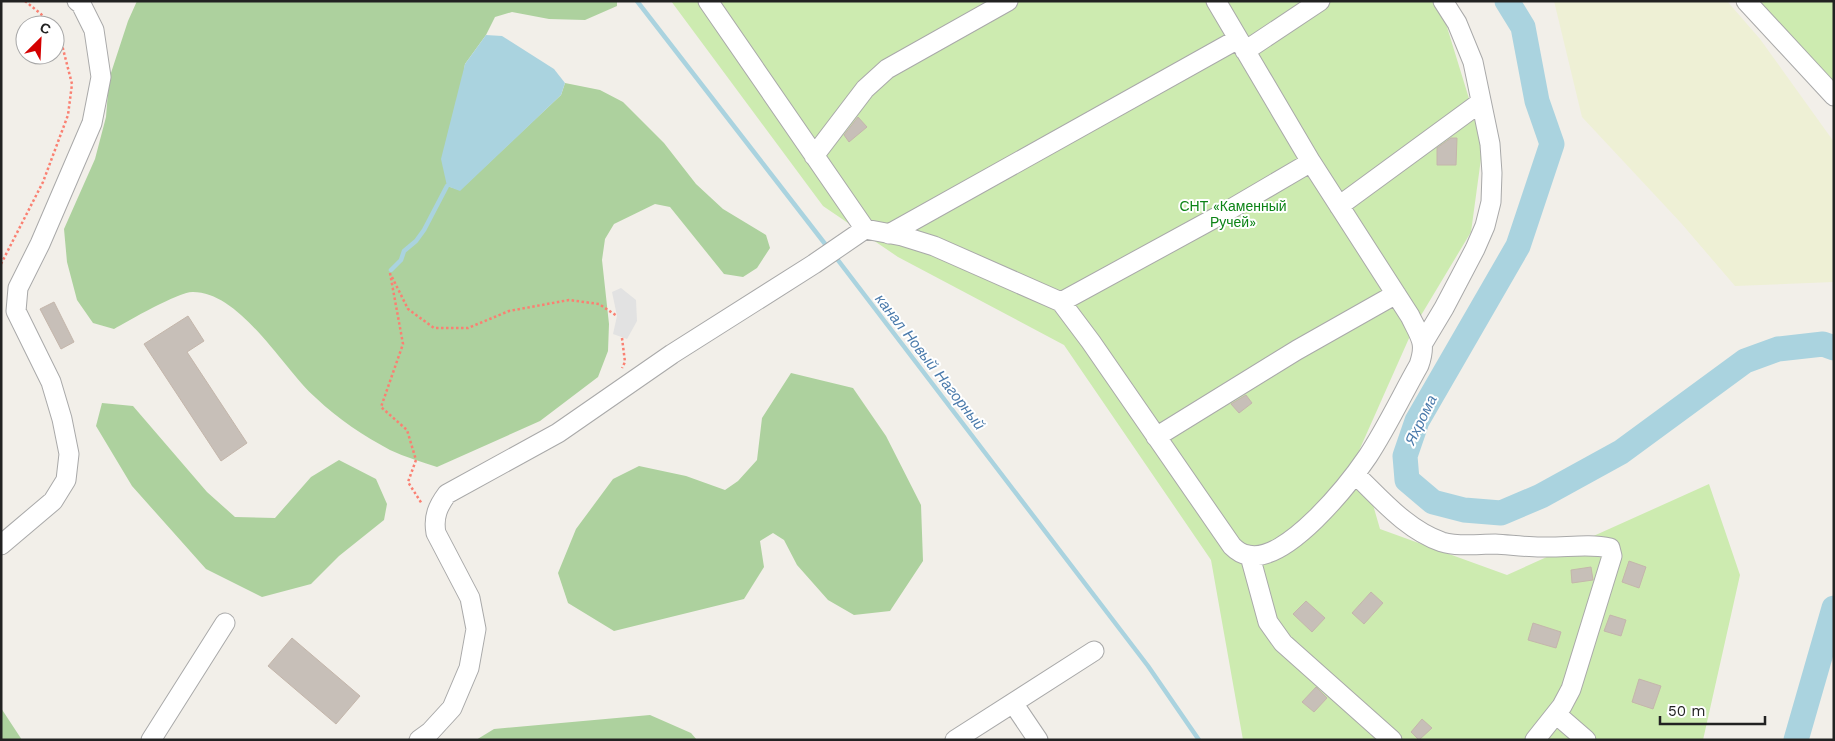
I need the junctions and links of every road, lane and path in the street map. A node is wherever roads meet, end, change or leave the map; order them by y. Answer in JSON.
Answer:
{"nodes":[{"id":1,"x":25,"y":1,"type":"edge"},
{"id":2,"x":76,"y":1,"type":"edge"},
{"id":3,"x":1008,"y":1,"type":"edge"},
{"id":4,"x":1216,"y":1,"type":"edge"},
{"id":5,"x":1320,"y":1,"type":"edge"},
{"id":6,"x":1443,"y":1,"type":"edge"},
{"id":7,"x":1746,"y":1,"type":"edge"},
{"id":8,"x":710,"y":2,"type":"edge"},
{"id":9,"x":43,"y":15,"type":"edge"},
{"id":10,"x":1242,"y":45,"type":"junction"},
{"id":11,"x":65,"y":57,"type":"edge"},
{"id":12,"x":1834,"y":96,"type":"edge"},
{"id":13,"x":1481,"y":102,"type":"junction"},
{"id":14,"x":814,"y":156,"type":"junction"},
{"id":15,"x":1312,"y":162,"type":"junction"},
{"id":16,"x":1339,"y":206,"type":"junction"},
{"id":17,"x":865,"y":229,"type":"junction"},
{"id":18,"x":889,"y":234,"type":"junction"},
{"id":19,"x":1,"y":264,"type":"edge"},
{"id":20,"x":1396,"y":294,"type":"junction"},
{"id":21,"x":1061,"y":302,"type":"junction"},
{"id":22,"x":617,"y":316,"type":"dead end"},
{"id":23,"x":622,"y":338,"type":"dead end"},
{"id":24,"x":1423,"y":343,"type":"junction"},
{"id":25,"x":621,"y":371,"type":"dead end"},
{"id":26,"x":1156,"y":437,"type":"junction"},
{"id":27,"x":1355,"y":474,"type":"junction"},
{"id":28,"x":434,"y":523,"type":"junction"},
{"id":29,"x":1,"y":545,"type":"edge"},
{"id":30,"x":1250,"y":556,"type":"junction"},
{"id":31,"x":225,"y":623,"type":"dead end"},
{"id":32,"x":1094,"y":652,"type":"dead end"},
{"id":33,"x":1013,"y":703,"type":"junction"},
{"id":34,"x":1556,"y":714,"type":"junction"},
{"id":35,"x":151,"y":740,"type":"edge"},
{"id":36,"x":419,"y":740,"type":"edge"},
{"id":37,"x":955,"y":740,"type":"edge"},
{"id":38,"x":1038,"y":740,"type":"edge"},
{"id":39,"x":1392,"y":740,"type":"edge"},
{"id":40,"x":1535,"y":740,"type":"edge"},
{"id":41,"x":1586,"y":740,"type":"edge"}],
"edges":[{"from":1,"to":9,"type":"path"},
{"from":2,"to":29,"type":"street"},
{"from":3,"to":14,"type":"street"},
{"from":4,"to":10,"type":"street"},
{"from":5,"to":10,"type":"street"},
{"from":6,"to":13,"type":"street"},
{"from":7,"to":12,"type":"street"},
{"from":8,"to":14,"type":"street"},
{"from":10,"to":15,"type":"street"},
{"from":10,"to":18,"type":"street"},
{"from":11,"to":19,"type":"path"},
{"from":13,"to":16,"type":"street"},
{"from":13,"to":24,"type":"street"},
{"from":14,"to":17,"type":"street"},
{"from":15,"to":16,"type":"street"},
{"from":15,"to":21,"type":"street"},
{"from":16,"to":20,"type":"street"},
{"from":17,"to":18,"type":"street"},
{"from":17,"to":28,"type":"street"},
{"from":18,"to":21,"type":"street"},
{"from":20,"to":24,"type":"street"},
{"from":20,"to":26,"type":"street"},
{"from":21,"to":26,"type":"street"},
{"from":22,"to":28,"type":"path"},
{"from":23,"to":25,"type":"path"},
{"from":24,"to":27,"type":"street"},
{"from":26,"to":30,"type":"street"},
{"from":27,"to":30,"type":"street"},
{"from":27,"to":34,"type":"street"},
{"from":28,"to":36,"type":"street"},
{"from":30,"to":39,"type":"street"},
{"from":31,"to":35,"type":"street"},
{"from":32,"to":33,"type":"street"},
{"from":33,"to":37,"type":"street"},
{"from":33,"to":38,"type":"street"},
{"from":34,"to":40,"type":"street"},
{"from":34,"to":41,"type":"street"}]}
